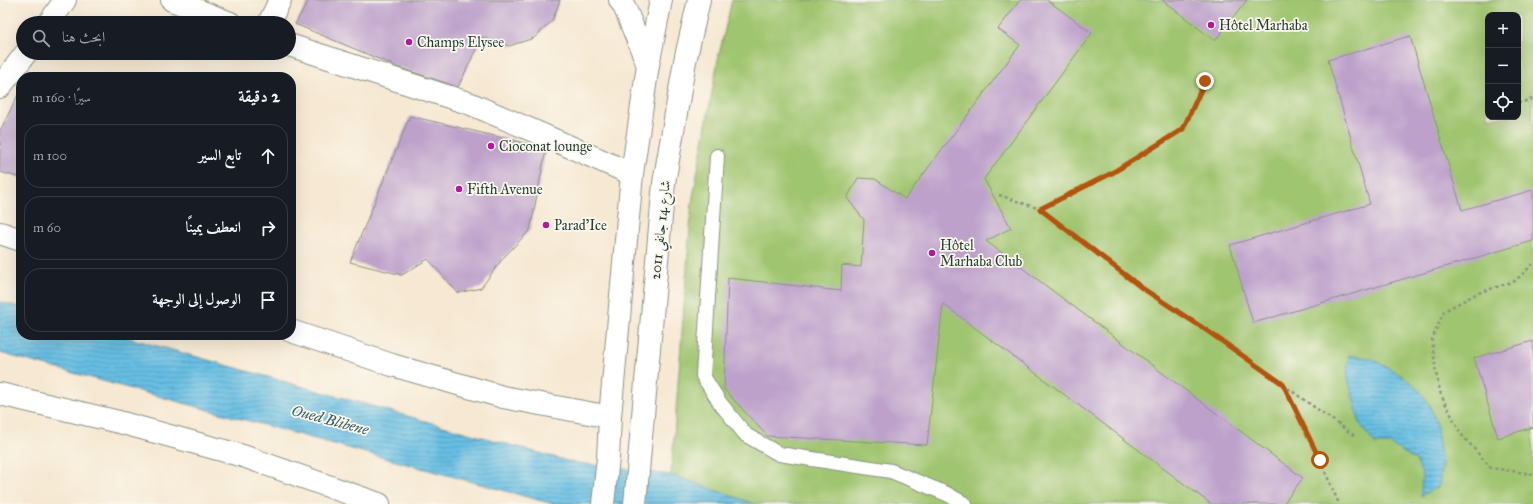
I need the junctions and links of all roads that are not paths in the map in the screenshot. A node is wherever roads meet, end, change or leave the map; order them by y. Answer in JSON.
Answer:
{"nodes":[{"id":1,"x":65,"y":0,"type":"edge"},
{"id":2,"x":172,"y":0,"type":"edge"},
{"id":3,"x":280,"y":0,"type":"edge"},
{"id":4,"x":620,"y":0,"type":"edge"},
{"id":5,"x":661,"y":0,"type":"edge"},
{"id":6,"x":699,"y":0,"type":"edge"},
{"id":7,"x":54,"y":16,"type":"edge"},
{"id":8,"x":212,"y":16,"type":"edge"},
{"id":9,"x":272,"y":16,"type":"edge"},
{"id":10,"x":296,"y":46,"type":"edge"},
{"id":11,"x":19,"y":60,"type":"edge"},
{"id":12,"x":648,"y":64,"type":"junction"},
{"id":13,"x":3,"y":75,"type":"edge"},
{"id":14,"x":717,"y":156,"type":"dead end"},
{"id":15,"x":632,"y":174,"type":"junction"},
{"id":16,"x":0,"y":233,"type":"edge"},
{"id":17,"x":16,"y":238,"type":"edge"},
{"id":18,"x":296,"y":333,"type":"edge"},
{"id":19,"x":0,"y":394,"type":"edge"},
{"id":20,"x":610,"y":417,"type":"junction"},
{"id":21,"x":379,"y":504,"type":"edge"},
{"id":22,"x":603,"y":504,"type":"edge"},
{"id":23,"x":635,"y":504,"type":"edge"},
{"id":24,"x":965,"y":504,"type":"edge"}],
"edges":[{"from":1,"to":7,"type":"street"},
{"from":2,"to":8,"type":"street"},
{"from":3,"to":9,"type":"street"},
{"from":4,"to":12,"type":"street"},
{"from":5,"to":12,"type":"street"},
{"from":6,"to":23,"type":"street","name":"شارع 14 جانفي 2011"},
{"from":10,"to":15,"type":"street"},
{"from":11,"to":13,"type":"street"},
{"from":12,"to":15,"type":"street"},
{"from":14,"to":24,"type":"lane"},
{"from":15,"to":20,"type":"street"},
{"from":16,"to":17,"type":"street"},
{"from":18,"to":20,"type":"street"},
{"from":19,"to":21,"type":"street"},
{"from":20,"to":22,"type":"street"}]}
